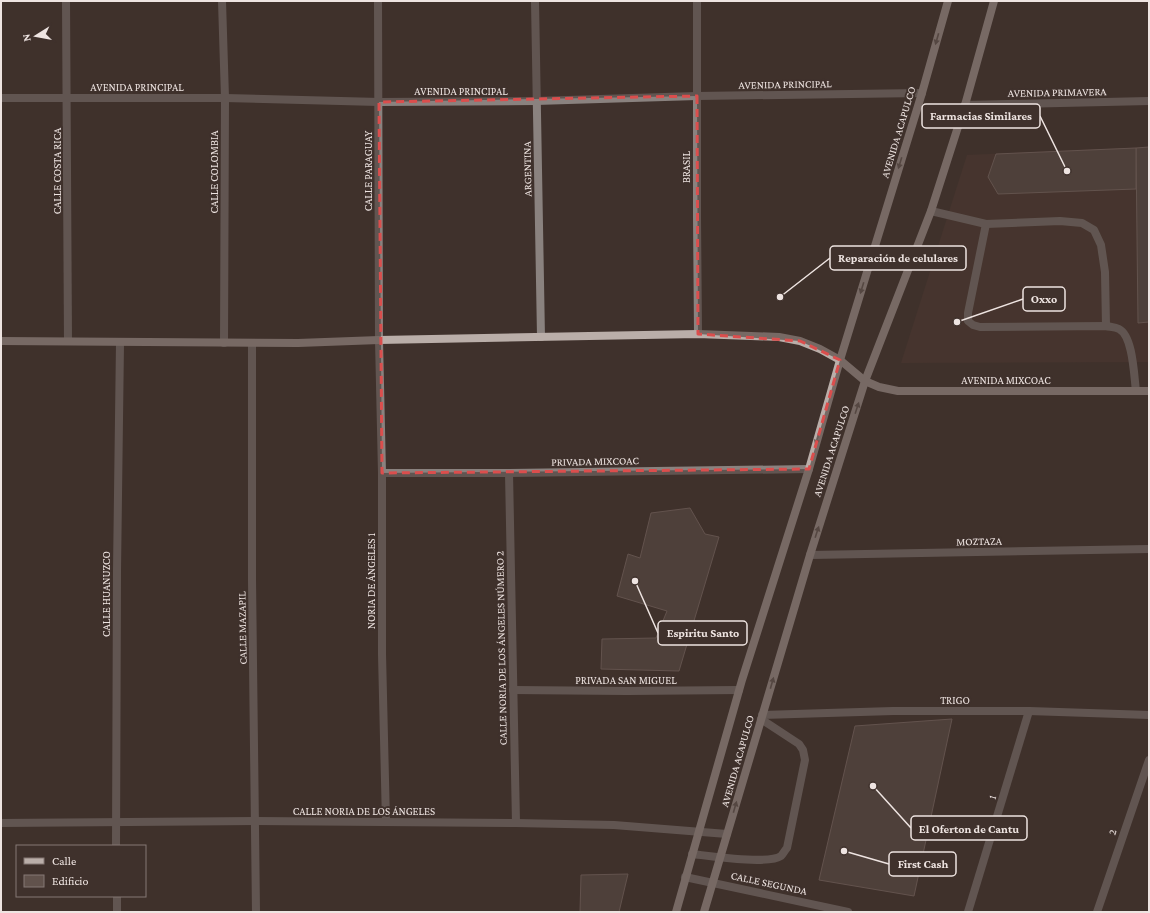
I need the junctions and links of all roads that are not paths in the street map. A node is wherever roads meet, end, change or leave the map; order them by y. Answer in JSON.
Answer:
{"nodes":[{"id":1,"x":66,"y":1,"type":"edge"},
{"id":2,"x":222,"y":1,"type":"edge"},
{"id":3,"x":378,"y":1,"type":"edge"},
{"id":4,"x":535,"y":1,"type":"edge"},
{"id":5,"x":697,"y":1,"type":"edge"},
{"id":6,"x":948,"y":1,"type":"edge"},
{"id":7,"x":994,"y":1,"type":"edge"},
{"id":8,"x":922,"y":93,"type":"junction"},
{"id":9,"x":697,"y":96,"type":"junction"},
{"id":10,"x":68,"y":97,"type":"junction"},
{"id":11,"x":1,"y":98,"type":"edge"},
{"id":12,"x":225,"y":98,"type":"junction"},
{"id":13,"x":536,"y":101,"type":"junction"},
{"id":14,"x":379,"y":102,"type":"junction"},
{"id":15,"x":1149,"y":102,"type":"edge"},
{"id":16,"x":965,"y":105,"type":"junction"},
{"id":17,"x":930,"y":211,"type":"junction"},
{"id":18,"x":986,"y":224,"type":"junction"},
{"id":19,"x":1106,"y":326,"type":"junction"},
{"id":20,"x":698,"y":334,"type":"junction"},
{"id":21,"x":541,"y":337,"type":"junction"},
{"id":22,"x":379,"y":340,"type":"junction"},
{"id":23,"x":1,"y":341,"type":"edge"},
{"id":24,"x":68,"y":341,"type":"junction"},
{"id":25,"x":120,"y":342,"type":"junction"},
{"id":26,"x":224,"y":343,"type":"junction"},
{"id":27,"x":252,"y":343,"type":"junction"},
{"id":28,"x":840,"y":360,"type":"junction"},
{"id":29,"x":865,"y":381,"type":"junction"},
{"id":30,"x":1136,"y":391,"type":"junction"},
{"id":31,"x":1149,"y":391,"type":"edge"},
{"id":32,"x":809,"y":468,"type":"junction"},
{"id":33,"x":382,"y":473,"type":"junction"},
{"id":34,"x":508,"y":473,"type":"junction"},
{"id":35,"x":1149,"y":549,"type":"edge"},
{"id":36,"x":810,"y":555,"type":"junction"},
{"id":37,"x":513,"y":690,"type":"junction"},
{"id":38,"x":738,"y":690,"type":"junction"},
{"id":39,"x":1029,"y":711,"type":"junction"},
{"id":40,"x":1149,"y":715,"type":"edge"},
{"id":41,"x":761,"y":717,"type":"junction"},
{"id":42,"x":1149,"y":760,"type":"edge"},
{"id":43,"x":256,"y":821,"type":"junction"},
{"id":44,"x":386,"y":822,"type":"junction"},
{"id":45,"x":1,"y":823,"type":"edge"},
{"id":46,"x":116,"y":823,"type":"junction"},
{"id":47,"x":516,"y":823,"type":"junction"},
{"id":48,"x":699,"y":831,"type":"junction"},
{"id":49,"x":727,"y":834,"type":"junction"},
{"id":50,"x":116,"y":845,"type":"edge"},
{"id":51,"x":692,"y":854,"type":"junction"},
{"id":52,"x":720,"y":857,"type":"junction"},
{"id":53,"x":685,"y":877,"type":"junction"},
{"id":54,"x":713,"y":882,"type":"junction"},
{"id":55,"x":117,"y":897,"type":"edge"},
{"id":56,"x":117,"y":912,"type":"edge"},
{"id":57,"x":256,"y":912,"type":"edge"},
{"id":58,"x":676,"y":912,"type":"edge"},
{"id":59,"x":704,"y":912,"type":"edge"},
{"id":60,"x":848,"y":912,"type":"edge"},
{"id":61,"x":968,"y":912,"type":"edge"},
{"id":62,"x":1096,"y":912,"type":"edge"}],
"edges":[{"from":1,"to":10,"type":"street","name":"CALLE COSTA RICA"},
{"from":2,"to":12,"type":"street","name":"CALLE COLOMBIA"},
{"from":3,"to":14,"type":"street","name":"CALLE PARAGUAY"},
{"from":4,"to":13,"type":"street","name":"ARGENTINA"},
{"from":5,"to":9,"type":"street","name":"BRASIL"},
{"from":6,"to":8,"type":"main road","name":"AVENIDA ACAPULCO","one_way":true},
{"from":7,"to":16,"type":"main road","name":"AVENIDA ACAPULCO"},
{"from":8,"to":9,"type":"street","name":"AVENIDA PRINCIPAL"},
{"from":8,"to":28,"type":"main road","name":"AVENIDA ACAPULCO","one_way":true},
{"from":9,"to":13,"type":"street","name":"AVENIDA PRINCIPAL"},
{"from":9,"to":20,"type":"street","name":"BRASIL"},
{"from":10,"to":11,"type":"street","name":"AVENIDA PRINCIPAL"},
{"from":10,"to":12,"type":"street","name":"AVENIDA PRINCIPAL"},
{"from":10,"to":24,"type":"street","name":"CALLE COSTA RICA"},
{"from":12,"to":14,"type":"street","name":"AVENIDA PRINCIPAL"},
{"from":12,"to":26,"type":"street","name":"CALLE COLOMBIA"},
{"from":13,"to":14,"type":"street","name":"AVENIDA PRINCIPAL"},
{"from":13,"to":21,"type":"street","name":"ARGENTINA"},
{"from":14,"to":22,"type":"street","name":"CALLE PARAGUAY"},
{"from":15,"to":16,"type":"street","name":"AVENIDA PRIMAVERA"},
{"from":16,"to":17,"type":"main road","name":"AVENIDA ACAPULCO"},
{"from":17,"to":18,"type":"street"},
{"from":17,"to":29,"type":"main road","name":"AVENIDA ACAPULCO"},
{"from":18,"to":19,"type":"street"},
{"from":18,"to":19,"type":"street"},
{"from":19,"to":30,"type":"street"},
{"from":20,"to":21,"type":"main road","name":"AVENIDA MIXCOAC"},
{"from":20,"to":28,"type":"main road","name":"AVENIDA MIXCOAC"},
{"from":21,"to":22,"type":"main road","name":"AVENIDA MIXCOAC"},
{"from":22,"to":27,"type":"main road","name":"AVENIDA MIXCOAC"},
{"from":22,"to":33,"type":"street","name":"NORIA DE ÁNGELES 1"},
{"from":23,"to":24,"type":"main road","name":"AVENIDA MIXCOAC"},
{"from":24,"to":25,"type":"main road","name":"AVENIDA MIXCOAC"},
{"from":25,"to":26,"type":"main road","name":"AVENIDA MIXCOAC"},
{"from":25,"to":46,"type":"street","name":"CALLE HUANUZCO"},
{"from":26,"to":27,"type":"main road","name":"AVENIDA MIXCOAC"},
{"from":27,"to":43,"type":"street","name":"CALLE MAZAPIL"},
{"from":28,"to":29,"type":"main road","name":"AVENIDA MIXCOAC"},
{"from":28,"to":32,"type":"main road","name":"AVENIDA ACAPULCO","one_way":true},
{"from":29,"to":30,"type":"main road","name":"AVENIDA MIXCOAC"},
{"from":36,"to":29,"type":"main road","name":"AVENIDA ACAPULCO","one_way":true},
{"from":30,"to":31,"type":"main road","name":"AVENIDA MIXCOAC"},
{"from":32,"to":34,"type":"street","name":"PRIVADA MIXCOAC"},
{"from":32,"to":38,"type":"main road","name":"AVENIDA ACAPULCO"},
{"from":33,"to":34,"type":"street","name":"PRIVADA MIXCOAC"},
{"from":33,"to":44,"type":"street","name":"NORIA DE ÁNGELES 1"},
{"from":34,"to":37,"type":"street","name":"CALLE NORIA DE LOS ÁNGELES NÚMERO 2"},
{"from":35,"to":36,"type":"street","name":"MOZTAZA"},
{"from":41,"to":36,"type":"main road","name":"AVENIDA ACAPULCO","one_way":true},
{"from":37,"to":38,"type":"street","name":"PRIVADA SAN MIGUEL"},
{"from":37,"to":47,"type":"street","name":"CALLE NORIA DE LOS ÁNGELES NÚMERO 2"},
{"from":38,"to":48,"type":"main road","name":"AVENIDA ACAPULCO"},
{"from":39,"to":40,"type":"street","name":"TRIGO"},
{"from":39,"to":41,"type":"street","name":"TRIGO"},
{"from":39,"to":61,"type":"street","name":"1"},
{"from":49,"to":41,"type":"main road","name":"AVENIDA ACAPULCO","one_way":true},
{"from":41,"to":52,"type":"street"},
{"from":42,"to":62,"type":"street","name":"2"},
{"from":43,"to":44,"type":"street","name":"CALLE NORIA DE LOS ÁNGELES"},
{"from":43,"to":46,"type":"street","name":"CALLE NORIA DE LOS ÁNGELES"},
{"from":43,"to":57,"type":"street","name":"CALLE MAZAPIL"},
{"from":44,"to":47,"type":"street","name":"CALLE NORIA DE LOS ÁNGELES"},
{"from":45,"to":46,"type":"street","name":"CALLE NORIA DE LOS ÁNGELES"},
{"from":46,"to":50,"type":"street","name":"CALLE HUANUZCO"},
{"from":47,"to":48,"type":"street","name":"CALLE NORIA DE LOS ÁNGELES"},
{"from":48,"to":49,"type":"street","name":"CALLE NORIA DE LOS ÁNGELES"},
{"from":48,"to":51,"type":"main road","name":"AVENIDA ACAPULCO"},
{"from":49,"to":52,"type":"main road","name":"AVENIDA ACAPULCO"},
{"from":51,"to":52,"type":"street"},
{"from":51,"to":53,"type":"main road","name":"AVENIDA ACAPULCO"},
{"from":52,"to":54,"type":"main road","name":"AVENIDA ACAPULCO"},
{"from":53,"to":54,"type":"street","name":"CALLE SEGUNDA"},
{"from":53,"to":58,"type":"main road","name":"AVENIDA ACAPULCO"},
{"from":54,"to":59,"type":"main road","name":"AVENIDA ACAPULCO"},
{"from":54,"to":60,"type":"street","name":"CALLE SEGUNDA"},
{"from":55,"to":56,"type":"street"}]}
